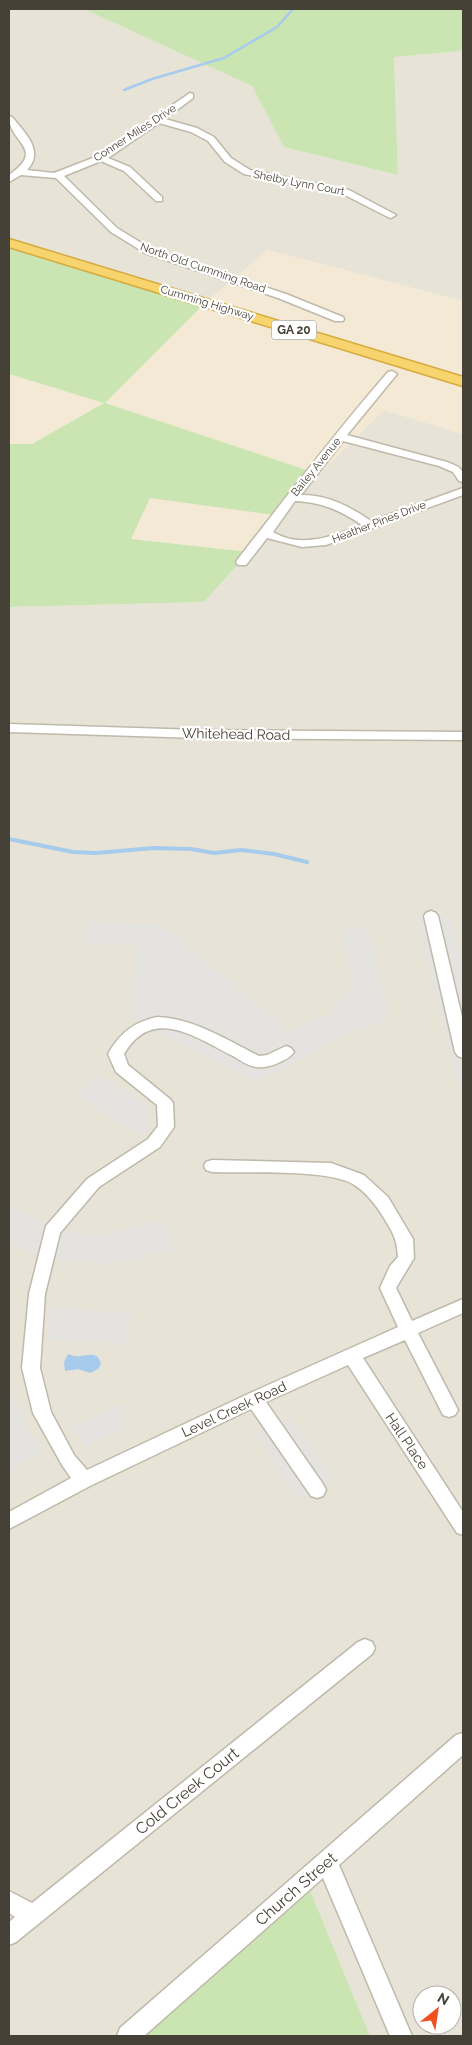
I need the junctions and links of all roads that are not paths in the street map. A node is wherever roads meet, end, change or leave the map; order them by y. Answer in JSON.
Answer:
{"nodes":[{"id":1,"x":190,"y":96,"type":"dead end"},
{"id":2,"x":9,"y":120,"type":"edge"},
{"id":3,"x":158,"y":120,"type":"junction"},
{"id":4,"x":101,"y":158,"type":"junction"},
{"id":5,"x":20,"y":172,"type":"junction"},
{"id":6,"x":58,"y":175,"type":"junction"},
{"id":7,"x":9,"y":179,"type":"edge"},
{"id":8,"x":159,"y":199,"type":"dead end"},
{"id":9,"x":391,"y":215,"type":"dead end"},
{"id":10,"x":9,"y":243,"type":"edge"},
{"id":11,"x":9,"y":256,"type":"edge"},
{"id":12,"x":339,"y":319,"type":"dead end"},
{"id":13,"x":392,"y":374,"type":"junction"},
{"id":14,"x":463,"y":382,"type":"edge"},
{"id":15,"x":463,"y":396,"type":"edge"},
{"id":16,"x":341,"y":437,"type":"junction"},
{"id":17,"x":463,"y":479,"type":"edge"},
{"id":18,"x":463,"y":491,"type":"edge"},
{"id":19,"x":291,"y":498,"type":"junction"},
{"id":20,"x":370,"y":525,"type":"junction"},
{"id":21,"x":266,"y":532,"type":"junction"},
{"id":22,"x":242,"y":562,"type":"dead end"},
{"id":23,"x":9,"y":728,"type":"edge"},
{"id":24,"x":463,"y":736,"type":"edge"},
{"id":25,"x":431,"y":916,"type":"dead end"},
{"id":26,"x":463,"y":1048,"type":"edge"},
{"id":27,"x":286,"y":1052,"type":"dead end"},
{"id":28,"x":212,"y":1166,"type":"dead end"},
{"id":29,"x":463,"y":1306,"type":"edge"},
{"id":30,"x":408,"y":1330,"type":"junction"},
{"id":31,"x":350,"y":1355,"type":"junction"},
{"id":32,"x":254,"y":1399,"type":"junction"},
{"id":33,"x":449,"y":1410,"type":"dead end"},
{"id":34,"x":84,"y":1480,"type":"junction"},
{"id":35,"x":317,"y":1490,"type":"dead end"},
{"id":36,"x":9,"y":1521,"type":"edge"},
{"id":37,"x":463,"y":1527,"type":"edge"},
{"id":38,"x":365,"y":1648,"type":"dead end"},
{"id":39,"x":463,"y":1742,"type":"edge"},
{"id":40,"x":327,"y":1862,"type":"junction"},
{"id":41,"x":9,"y":1901,"type":"edge"},
{"id":42,"x":32,"y":1915,"type":"junction"},
{"id":43,"x":9,"y":1935,"type":"edge"},
{"id":44,"x":128,"y":2036,"type":"edge"},
{"id":45,"x":401,"y":2036,"type":"edge"}],
"edges":[{"from":1,"to":3,"type":"street","name":"Conner Miles Drive"},
{"from":2,"to":5,"type":"street"},
{"from":3,"to":4,"type":"street","name":"Conner Miles Drive"},
{"from":3,"to":9,"type":"street","name":"Shelby Lynn Court"},
{"from":4,"to":6,"type":"street","name":"Conner Miles Drive"},
{"from":4,"to":8,"type":"street"},
{"from":5,"to":6,"type":"street","name":"Conner Miles Drive"},
{"from":5,"to":7,"type":"street"},
{"from":6,"to":12,"type":"street","name":"North Old Cumming Road"},
{"from":10,"to":14,"type":"highway","name":"Cumming Highway","number":"GA 20"},
{"from":11,"to":13,"type":"highway","name":"Cumming Highway","number":"GA 20"},
{"from":13,"to":15,"type":"highway","name":"Cumming Highway","number":"GA 20"},
{"from":13,"to":16,"type":"street","name":"Bailey Avenue"},
{"from":16,"to":17,"type":"street"},
{"from":16,"to":19,"type":"street","name":"Bailey Avenue"},
{"from":18,"to":20,"type":"street","name":"Heather Pines Drive"},
{"from":19,"to":20,"type":"street"},
{"from":19,"to":21,"type":"street","name":"Bailey Avenue"},
{"from":20,"to":21,"type":"street","name":"Heather Pines Drive"},
{"from":21,"to":22,"type":"street","name":"Bailey Avenue"},
{"from":23,"to":24,"type":"street","name":"Whitehead Road"},
{"from":25,"to":26,"type":"street"},
{"from":27,"to":34,"type":"street"},
{"from":28,"to":30,"type":"street"},
{"from":29,"to":30,"type":"street","name":"Level Creek Road"},
{"from":30,"to":31,"type":"street","name":"Level Creek Road"},
{"from":30,"to":33,"type":"street"},
{"from":31,"to":32,"type":"street","name":"Level Creek Road"},
{"from":31,"to":37,"type":"street","name":"Hall Place"},
{"from":32,"to":34,"type":"street","name":"Level Creek Road"},
{"from":32,"to":35,"type":"street"},
{"from":34,"to":36,"type":"street","name":"Level Creek Road"},
{"from":38,"to":42,"type":"street","name":"Cold Creek Court"},
{"from":39,"to":40,"type":"street","name":"Church Street"},
{"from":40,"to":44,"type":"street","name":"Church Street"},
{"from":40,"to":45,"type":"street"},
{"from":41,"to":42,"type":"street"},
{"from":42,"to":43,"type":"street","name":"Cold Creek Court"}]}
